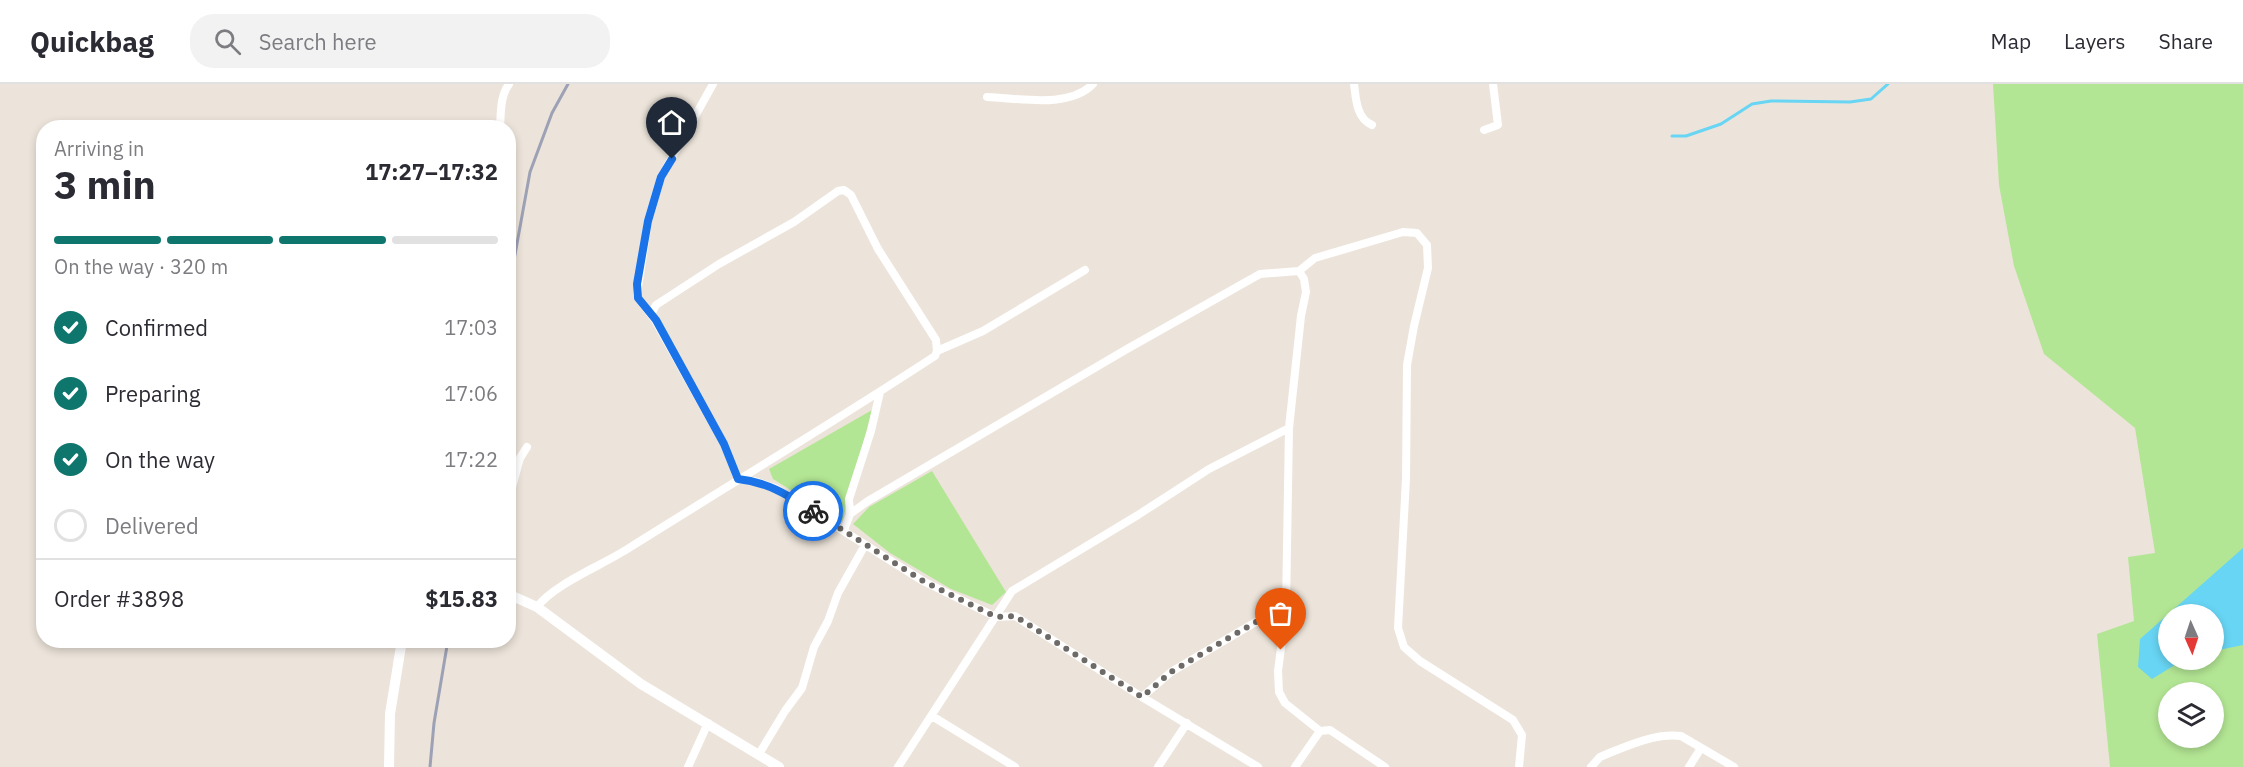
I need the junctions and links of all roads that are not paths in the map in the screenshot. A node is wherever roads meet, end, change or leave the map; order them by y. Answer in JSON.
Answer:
{"nodes":[{"id":1,"x":509,"y":84,"type":"edge"},
{"id":2,"x":713,"y":84,"type":"edge"},
{"id":3,"x":1093,"y":84,"type":"edge"},
{"id":4,"x":1354,"y":84,"type":"edge"},
{"id":5,"x":1493,"y":84,"type":"edge"},
{"id":6,"x":987,"y":98,"type":"dead end"},
{"id":7,"x":500,"y":120,"type":"edge"},
{"id":8,"x":1372,"y":124,"type":"dead end"},
{"id":9,"x":1484,"y":130,"type":"dead end"},
{"id":10,"x":1085,"y":270,"type":"dead end"},
{"id":11,"x":1299,"y":271,"type":"junction"},
{"id":12,"x":651,"y":314,"type":"junction"},
{"id":13,"x":938,"y":351,"type":"junction"},
{"id":14,"x":880,"y":392,"type":"junction"},
{"id":15,"x":1289,"y":428,"type":"junction"},
{"id":16,"x":527,"y":447,"type":"dead end"},
{"id":17,"x":516,"y":473,"type":"edge"},
{"id":18,"x":738,"y":479,"type":"junction"},
{"id":19,"x":850,"y":514,"type":"junction"},
{"id":20,"x":844,"y":530,"type":"junction"},
{"id":21,"x":865,"y":545,"type":"junction"},
{"id":22,"x":516,"y":598,"type":"edge"},
{"id":23,"x":537,"y":608,"type":"junction"},
{"id":24,"x":1286,"y":609,"type":"junction"},
{"id":25,"x":996,"y":617,"type":"junction"},
{"id":26,"x":401,"y":648,"type":"edge"},
{"id":27,"x":1142,"y":697,"type":"junction"},
{"id":28,"x":932,"y":716,"type":"junction"},
{"id":29,"x":708,"y":723,"type":"junction"},
{"id":30,"x":1187,"y":723,"type":"junction"},
{"id":31,"x":1320,"y":731,"type":"junction"},
{"id":32,"x":1701,"y":748,"type":"junction"},
{"id":33,"x":759,"y":754,"type":"junction"},
{"id":34,"x":389,"y":767,"type":"edge"},
{"id":35,"x":688,"y":767,"type":"edge"},
{"id":36,"x":779,"y":767,"type":"edge"},
{"id":37,"x":898,"y":767,"type":"edge"},
{"id":38,"x":1015,"y":767,"type":"edge"},
{"id":39,"x":1158,"y":767,"type":"edge"},
{"id":40,"x":1258,"y":767,"type":"edge"},
{"id":41,"x":1295,"y":767,"type":"edge"},
{"id":42,"x":1385,"y":767,"type":"edge"},
{"id":43,"x":1519,"y":767,"type":"edge"},
{"id":44,"x":1591,"y":767,"type":"edge"},
{"id":45,"x":1689,"y":767,"type":"edge"},
{"id":46,"x":1734,"y":767,"type":"edge"}],
"edges":[{"from":1,"to":7,"type":"street"},
{"from":2,"to":12,"type":"street"},
{"from":3,"to":6,"type":"street"},
{"from":4,"to":8,"type":"street"},
{"from":5,"to":9,"type":"street"},
{"from":10,"to":13,"type":"street"},
{"from":11,"to":15,"type":"street"},
{"from":11,"to":19,"type":"street"},
{"from":11,"to":43,"type":"street"},
{"from":12,"to":13,"type":"street"},
{"from":12,"to":18,"type":"street"},
{"from":13,"to":14,"type":"street"},
{"from":14,"to":18,"type":"street"},
{"from":14,"to":19,"type":"street"},
{"from":15,"to":24,"type":"street"},
{"from":15,"to":25,"type":"street"},
{"from":16,"to":17,"type":"street"},
{"from":18,"to":20,"type":"street"},
{"from":18,"to":23,"type":"street"},
{"from":19,"to":20,"type":"street"},
{"from":20,"to":21,"type":"street"},
{"from":21,"to":25,"type":"street"},
{"from":21,"to":33,"type":"street"},
{"from":22,"to":23,"type":"street"},
{"from":23,"to":29,"type":"street"},
{"from":24,"to":27,"type":"street"},
{"from":24,"to":31,"type":"street"},
{"from":25,"to":27,"type":"street"},
{"from":25,"to":28,"type":"street"},
{"from":26,"to":34,"type":"street"},
{"from":27,"to":30,"type":"street"},
{"from":28,"to":37,"type":"street"},
{"from":28,"to":38,"type":"street"},
{"from":29,"to":33,"type":"street"},
{"from":29,"to":35,"type":"street"},
{"from":30,"to":39,"type":"street"},
{"from":30,"to":40,"type":"street"},
{"from":31,"to":41,"type":"street"},
{"from":31,"to":42,"type":"street"},
{"from":32,"to":44,"type":"street"},
{"from":32,"to":45,"type":"street"},
{"from":32,"to":46,"type":"street"},
{"from":33,"to":36,"type":"street"}]}
